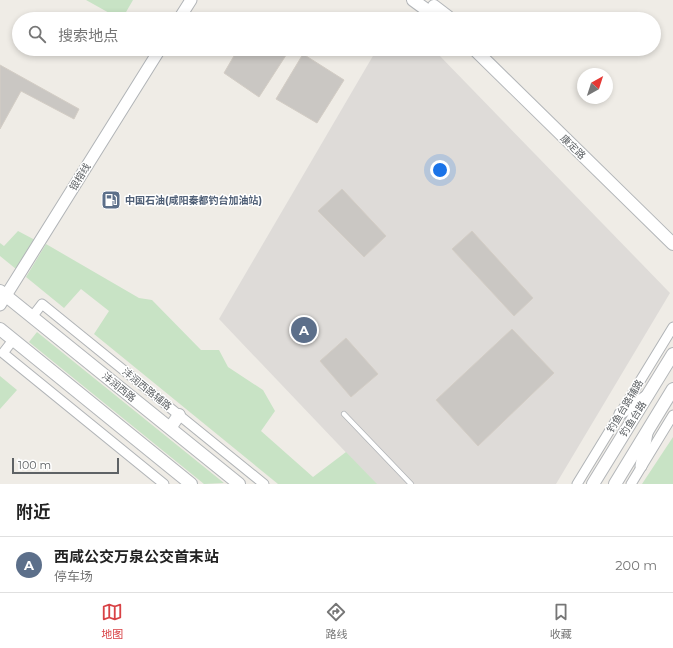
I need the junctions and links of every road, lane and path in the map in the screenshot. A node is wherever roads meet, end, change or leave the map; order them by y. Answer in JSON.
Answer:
{"nodes":[{"id":1,"x":191,"y":0,"type":"edge"},
{"id":2,"x":413,"y":0,"type":"edge"},
{"id":3,"x":426,"y":0,"type":"edge"},
{"id":4,"x":183,"y":12,"type":"edge"},
{"id":5,"x":429,"y":12,"type":"edge"},
{"id":6,"x":442,"y":12,"type":"edge"},
{"id":7,"x":156,"y":56,"type":"edge"},
{"id":8,"x":481,"y":56,"type":"edge"},
{"id":9,"x":492,"y":56,"type":"edge"},
{"id":10,"x":673,"y":234,"type":"edge"},
{"id":11,"x":673,"y":244,"type":"edge"},
{"id":12,"x":2,"y":297,"type":"edge"},
{"id":13,"x":32,"y":317,"type":"junction"},
{"id":14,"x":673,"y":327,"type":"edge"},
{"id":15,"x":0,"y":329,"type":"edge"},
{"id":16,"x":13,"y":340,"type":"junction"},
{"id":17,"x":673,"y":355,"type":"edge"},
{"id":18,"x":673,"y":390,"type":"edge"},
{"id":19,"x":648,"y":394,"type":"junction"},
{"id":20,"x":344,"y":414,"type":"dead end"},
{"id":21,"x":620,"y":414,"type":"junction"},
{"id":22,"x":180,"y":415,"type":"junction"},
{"id":23,"x":673,"y":415,"type":"edge"},
{"id":24,"x":170,"y":428,"type":"junction"},
{"id":25,"x":647,"y":432,"type":"junction"},
{"id":26,"x":642,"y":466,"type":"junction"},
{"id":27,"x":164,"y":484,"type":"edge"},
{"id":28,"x":191,"y":484,"type":"edge"},
{"id":29,"x":239,"y":484,"type":"edge"},
{"id":30,"x":264,"y":484,"type":"edge"},
{"id":31,"x":411,"y":484,"type":"edge"},
{"id":32,"x":577,"y":484,"type":"edge"},
{"id":33,"x":593,"y":484,"type":"edge"},
{"id":34,"x":615,"y":484,"type":"edge"},
{"id":35,"x":631,"y":484,"type":"edge"}],
"edges":[{"from":1,"to":4,"type":"street"},
{"from":2,"to":5,"type":"main road"},
{"from":3,"to":6,"type":"main road"},
{"from":7,"to":12,"type":"street","name":"银榕线"},
{"from":8,"to":11,"type":"main road","name":"康定路"},
{"from":9,"to":10,"type":"main road","name":"康定路"},
{"from":12,"to":13,"type":"main road","name":"沣润西路"},
{"from":13,"to":22,"type":"street","name":"沣润西路辅路"},
{"from":13,"to":24,"type":"main road","name":"沣润西路"},
{"from":14,"to":21,"type":"street","name":"钓鱼台路辅路"},
{"from":15,"to":16,"type":"main road"},
{"from":16,"to":27,"type":"street"},
{"from":16,"to":28,"type":"main road"},
{"from":17,"to":19,"type":"main road","name":"钓鱼台路"},
{"from":18,"to":25,"type":"main road","name":"钓鱼台路"},
{"from":19,"to":21,"type":"street"},
{"from":19,"to":33,"type":"main road","name":"钓鱼台路"},
{"from":20,"to":31,"type":"lane"},
{"from":21,"to":32,"type":"street","name":"钓鱼台路辅路"},
{"from":22,"to":24,"type":"main road"},
{"from":22,"to":30,"type":"street","name":"沣润西路辅路"},
{"from":23,"to":26,"type":"street"},
{"from":24,"to":29,"type":"main road","name":"沣润西路"},
{"from":25,"to":26,"type":"street"},
{"from":25,"to":34,"type":"main road","name":"钓鱼台路"},
{"from":26,"to":35,"type":"street"}]}
